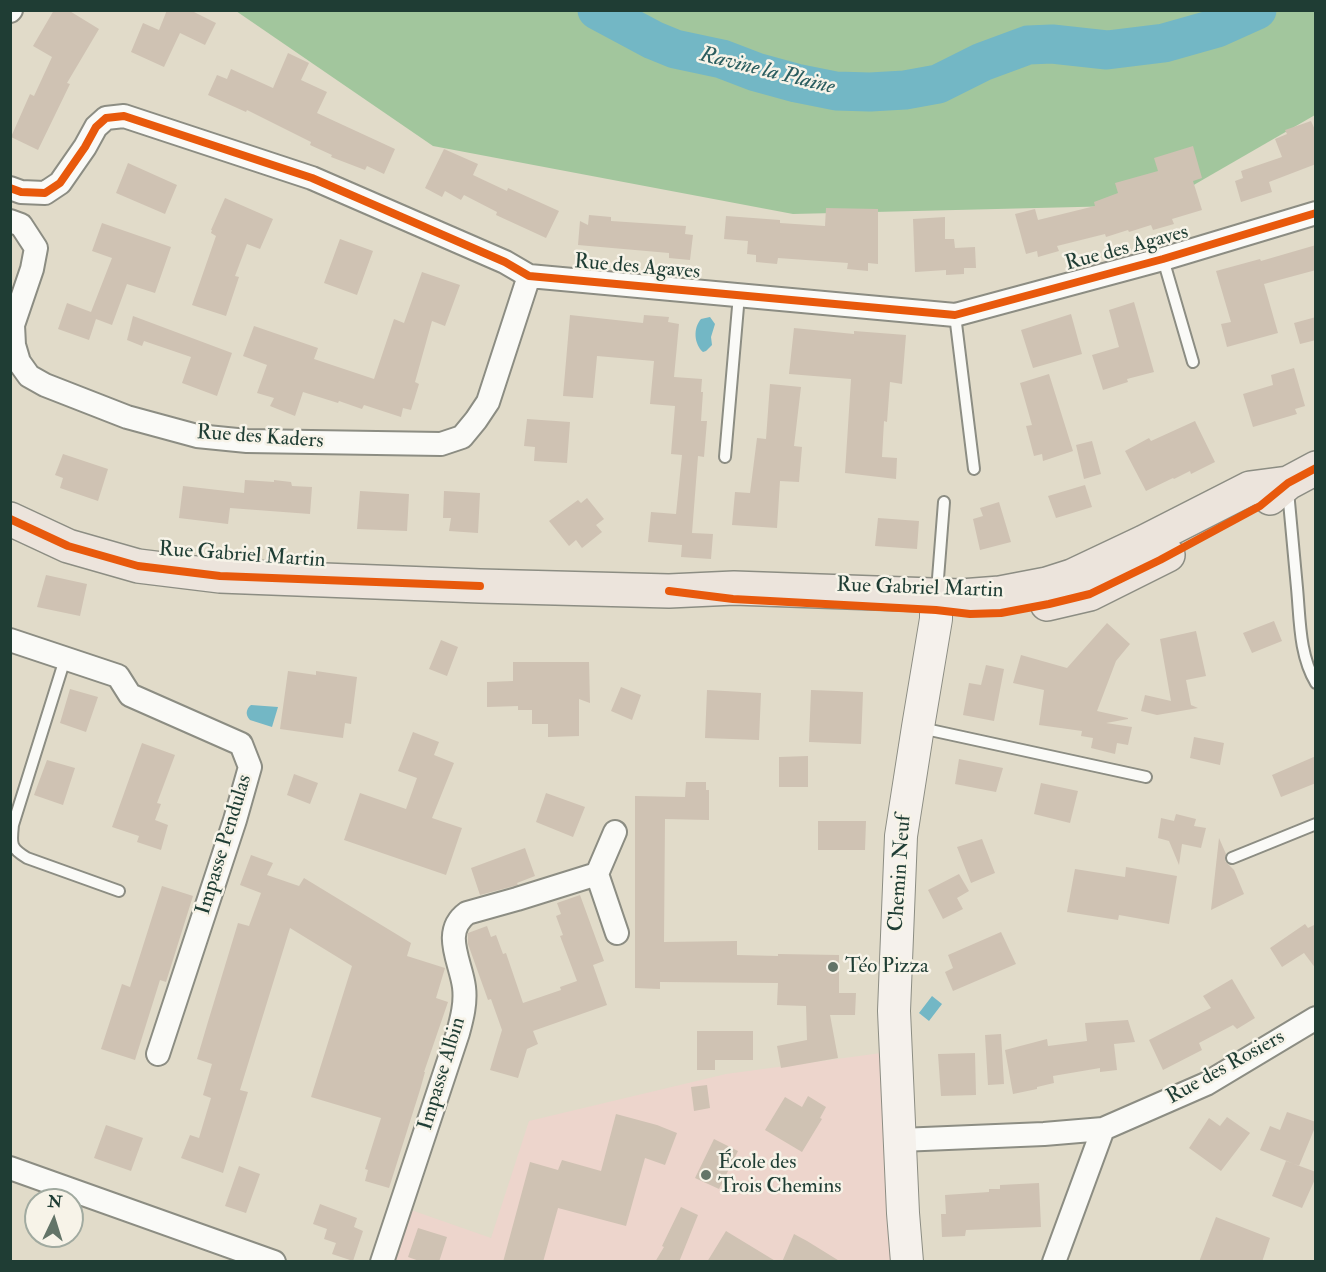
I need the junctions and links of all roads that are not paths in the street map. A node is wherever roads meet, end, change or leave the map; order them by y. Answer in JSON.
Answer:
{"nodes":[{"id":1,"x":10,"y":188,"type":"edge"},
{"id":2,"x":1316,"y":213,"type":"edge"},
{"id":3,"x":10,"y":221,"type":"edge"},
{"id":4,"x":1163,"y":259,"type":"junction"},
{"id":5,"x":529,"y":276,"type":"junction"},
{"id":6,"x":739,"y":295,"type":"junction"},
{"id":7,"x":955,"y":315,"type":"junction"},
{"id":8,"x":1193,"y":362,"type":"dead end"},
{"id":9,"x":725,"y":457,"type":"dead end"},
{"id":10,"x":974,"y":469,"type":"dead end"},
{"id":11,"x":1302,"y":476,"type":"edge"},
{"id":12,"x":944,"y":502,"type":"dead end"},
{"id":13,"x":10,"y":519,"type":"edge"},
{"id":14,"x":936,"y":603,"type":"junction"},
{"id":15,"x":10,"y":640,"type":"edge"},
{"id":16,"x":65,"y":659,"type":"junction"},
{"id":17,"x":1316,"y":682,"type":"edge"},
{"id":18,"x":918,"y":727,"type":"junction"},
{"id":19,"x":1146,"y":777,"type":"dead end"},
{"id":20,"x":1316,"y":824,"type":"edge"},
{"id":21,"x":615,"y":832,"type":"dead end"},
{"id":22,"x":1232,"y":858,"type":"dead end"},
{"id":23,"x":597,"y":874,"type":"junction"},
{"id":24,"x":119,"y":891,"type":"dead end"},
{"id":25,"x":617,"y":933,"type":"dead end"},
{"id":26,"x":1316,"y":1018,"type":"edge"},
{"id":27,"x":158,"y":1054,"type":"dead end"},
{"id":28,"x":1102,"y":1129,"type":"junction"},
{"id":29,"x":900,"y":1140,"type":"junction"},
{"id":30,"x":10,"y":1168,"type":"edge"},
{"id":31,"x":274,"y":1262,"type":"edge"},
{"id":32,"x":382,"y":1262,"type":"edge"},
{"id":33,"x":907,"y":1262,"type":"edge"},
{"id":34,"x":1054,"y":1262,"type":"edge"}],
"edges":[{"from":1,"to":5,"type":"street","name":"Rue des Agaves"},
{"from":2,"to":4,"type":"street","name":"Rue des Agaves"},
{"from":3,"to":5,"type":"street","name":"Rue des Kaders"},
{"from":4,"to":7,"type":"street","name":"Rue des Agaves"},
{"from":4,"to":8,"type":"lane"},
{"from":5,"to":6,"type":"street","name":"Rue des Agaves"},
{"from":6,"to":7,"type":"street","name":"Rue des Agaves"},
{"from":6,"to":9,"type":"lane"},
{"from":7,"to":10,"type":"lane"},
{"from":11,"to":14,"type":"main road","name":"Rue Gabriel Martin"},
{"from":11,"to":17,"type":"lane"},
{"from":12,"to":14,"type":"lane"},
{"from":13,"to":14,"type":"main road","name":"Rue Gabriel Martin"},
{"from":14,"to":18,"type":"street","name":"Chemin Neuf"},
{"from":15,"to":16,"type":"street","name":"Impasse Pendulas"},
{"from":16,"to":24,"type":"lane"},
{"from":16,"to":27,"type":"street","name":"Impasse Pendulas"},
{"from":18,"to":19,"type":"lane"},
{"from":18,"to":29,"type":"street","name":"Chemin Neuf"},
{"from":20,"to":22,"type":"lane"},
{"from":21,"to":23,"type":"street"},
{"from":23,"to":25,"type":"street"},
{"from":23,"to":32,"type":"street","name":"Impasse Albin"},
{"from":26,"to":28,"type":"street","name":"Rue des Rosiers"},
{"from":28,"to":29,"type":"street","name":"Rue des Rosiers"},
{"from":28,"to":34,"type":"street"},
{"from":29,"to":33,"type":"street","name":"Chemin Neuf"},
{"from":30,"to":31,"type":"street"}]}
